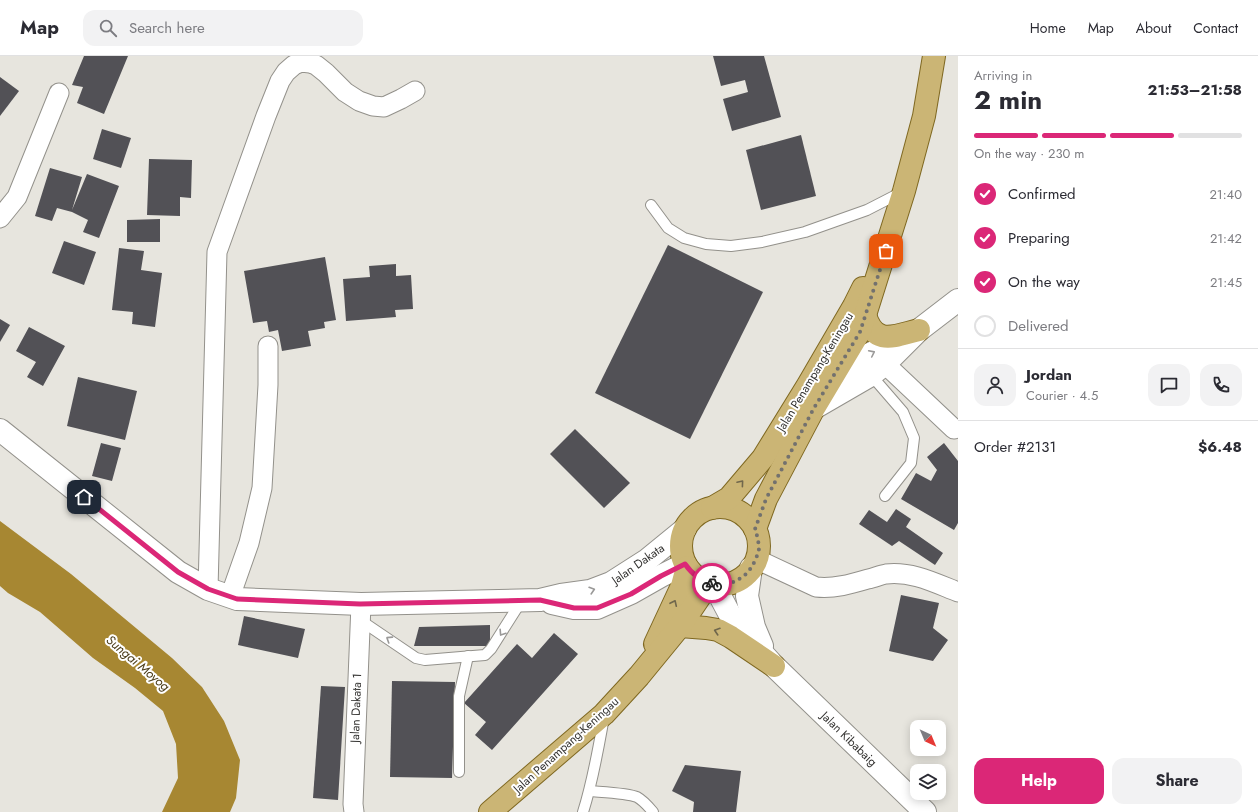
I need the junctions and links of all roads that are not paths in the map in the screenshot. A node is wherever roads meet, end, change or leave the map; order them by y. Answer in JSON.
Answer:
{"nodes":[{"id":1,"x":934,"y":56,"type":"edge"},
{"id":2,"x":415,"y":91,"type":"dead end"},
{"id":3,"x":59,"y":93,"type":"dead end"},
{"id":4,"x":904,"y":191,"type":"junction"},
{"id":5,"x":651,"y":205,"type":"dead end"},
{"id":6,"x":0,"y":218,"type":"edge"},
{"id":7,"x":895,"y":220,"type":"junction"},
{"id":8,"x":958,"y":300,"type":"edge"},
{"id":9,"x":865,"y":315,"type":"junction"},
{"id":10,"x":919,"y":330,"type":"junction"},
{"id":11,"x":268,"y":346,"type":"dead end"},
{"id":12,"x":878,"y":369,"type":"junction"},
{"id":13,"x":837,"y":370,"type":"junction"},
{"id":14,"x":808,"y":385,"type":"junction"},
{"id":15,"x":814,"y":408,"type":"junction"},
{"id":16,"x":954,"y":429,"type":"dead end"},
{"id":17,"x":0,"y":430,"type":"edge"},
{"id":18,"x":885,"y":496,"type":"dead end"},
{"id":19,"x":712,"y":508,"type":"junction"},
{"id":20,"x":685,"y":529,"type":"junction"},
{"id":21,"x":755,"y":529,"type":"junction"},
{"id":22,"x":647,"y":560,"type":"junction"},
{"id":23,"x":754,"y":564,"type":"junction"},
{"id":24,"x":686,"y":566,"type":"junction"},
{"id":25,"x":661,"y":576,"type":"junction"},
{"id":26,"x":713,"y":584,"type":"junction"},
{"id":27,"x":208,"y":589,"type":"junction"},
{"id":28,"x":958,"y":592,"type":"edge"},
{"id":29,"x":230,"y":597,"type":"junction"},
{"id":30,"x":531,"y":600,"type":"junction"},
{"id":31,"x":360,"y":612,"type":"junction"},
{"id":32,"x":680,"y":626,"type":"junction"},
{"id":33,"x":468,"y":656,"type":"junction"},
{"id":34,"x":774,"y":666,"type":"junction"},
{"id":35,"x":639,"y":676,"type":"junction"},
{"id":36,"x":604,"y":714,"type":"junction"},
{"id":37,"x":459,"y":772,"type":"dead end"},
{"id":38,"x":590,"y":790,"type":"junction"},
{"id":39,"x":354,"y":812,"type":"edge"},
{"id":40,"x":490,"y":812,"type":"edge"},
{"id":41,"x":583,"y":812,"type":"edge"},
{"id":42,"x":653,"y":812,"type":"edge"},
{"id":43,"x":925,"y":812,"type":"edge"}],
"edges":[{"from":1,"to":4,"type":"main road","name":"Jalan Penampang-Keningau"},
{"from":2,"to":27,"type":"street"},
{"from":3,"to":6,"type":"street"},
{"from":4,"to":5,"type":"lane"},
{"from":4,"to":7,"type":"main road","name":"Jalan Penampang-Keningau"},
{"from":7,"to":9,"type":"main road","name":"Jalan Penampang-Keningau"},
{"from":7,"to":14,"type":"main road","name":"Jalan Penampang-Keningau"},
{"from":8,"to":10,"type":"street"},
{"from":9,"to":10,"type":"main road"},
{"from":9,"to":13,"type":"main road","name":"Jalan Penampang-Keningau"},
{"from":10,"to":12,"type":"street"},
{"from":13,"to":10,"type":"street","one_way":true},
{"from":11,"to":29,"type":"street"},
{"from":12,"to":15,"type":"street"},
{"from":12,"to":16,"type":"street"},
{"from":12,"to":18,"type":"lane"},
{"from":13,"to":14,"type":"main road"},
{"from":13,"to":15,"type":"main road","name":"Jalan Penampang-Keningau"},
{"from":19,"to":14,"type":"main road","name":"Jalan Penampang-Keningau","one_way":true},
{"from":15,"to":21,"type":"main road","name":"Jalan Penampang-Keningau"},
{"from":17,"to":27,"type":"street","name":"Jalan Dakata"},
{"from":19,"to":20,"type":"main road"},
{"from":19,"to":21,"type":"main road"},
{"from":20,"to":22,"type":"street","name":"Jalan Dakata"},
{"from":20,"to":24,"type":"main road"},
{"from":21,"to":23,"type":"main road"},
{"from":22,"to":25,"type":"street"},
{"from":30,"to":22,"type":"street","name":"Jalan Dakata","one_way":true},
{"from":23,"to":26,"type":"main road"},
{"from":23,"to":28,"type":"street"},
{"from":23,"to":34,"type":"street","name":"Jalan Kibabaig"},
{"from":24,"to":25,"type":"street","name":"Jalan Dakata"},
{"from":24,"to":26,"type":"main road"},
{"from":35,"to":24,"type":"main road","name":"Jalan Penampang-Keningau","one_way":true},
{"from":25,"to":30,"type":"street","name":"Jalan Dakata"},
{"from":26,"to":32,"type":"main road","name":"Jalan Penampang-Keningau"},
{"from":26,"to":34,"type":"street","name":"Jalan Kibabaig"},
{"from":27,"to":29,"type":"street","name":"Jalan Dakata"},
{"from":29,"to":31,"type":"street","name":"Jalan Dakata"},
{"from":30,"to":31,"type":"street","name":"Jalan Dakata"},
{"from":30,"to":33,"type":"lane","one_way":true},
{"from":33,"to":31,"type":"lane","one_way":true},
{"from":31,"to":39,"type":"street","name":"Jalan Dakata 1"},
{"from":34,"to":32,"type":"main road","one_way":true},
{"from":32,"to":35,"type":"main road","name":"Jalan Penampang-Keningau"},
{"from":33,"to":37,"type":"lane"},
{"from":34,"to":43,"type":"street","name":"Jalan Kibabaig"},
{"from":35,"to":36,"type":"main road","name":"Jalan Penampang-Keningau"},
{"from":36,"to":38,"type":"lane"},
{"from":36,"to":40,"type":"main road","name":"Jalan Penampang-Keningau"},
{"from":38,"to":41,"type":"lane"},
{"from":38,"to":42,"type":"lane"}]}
